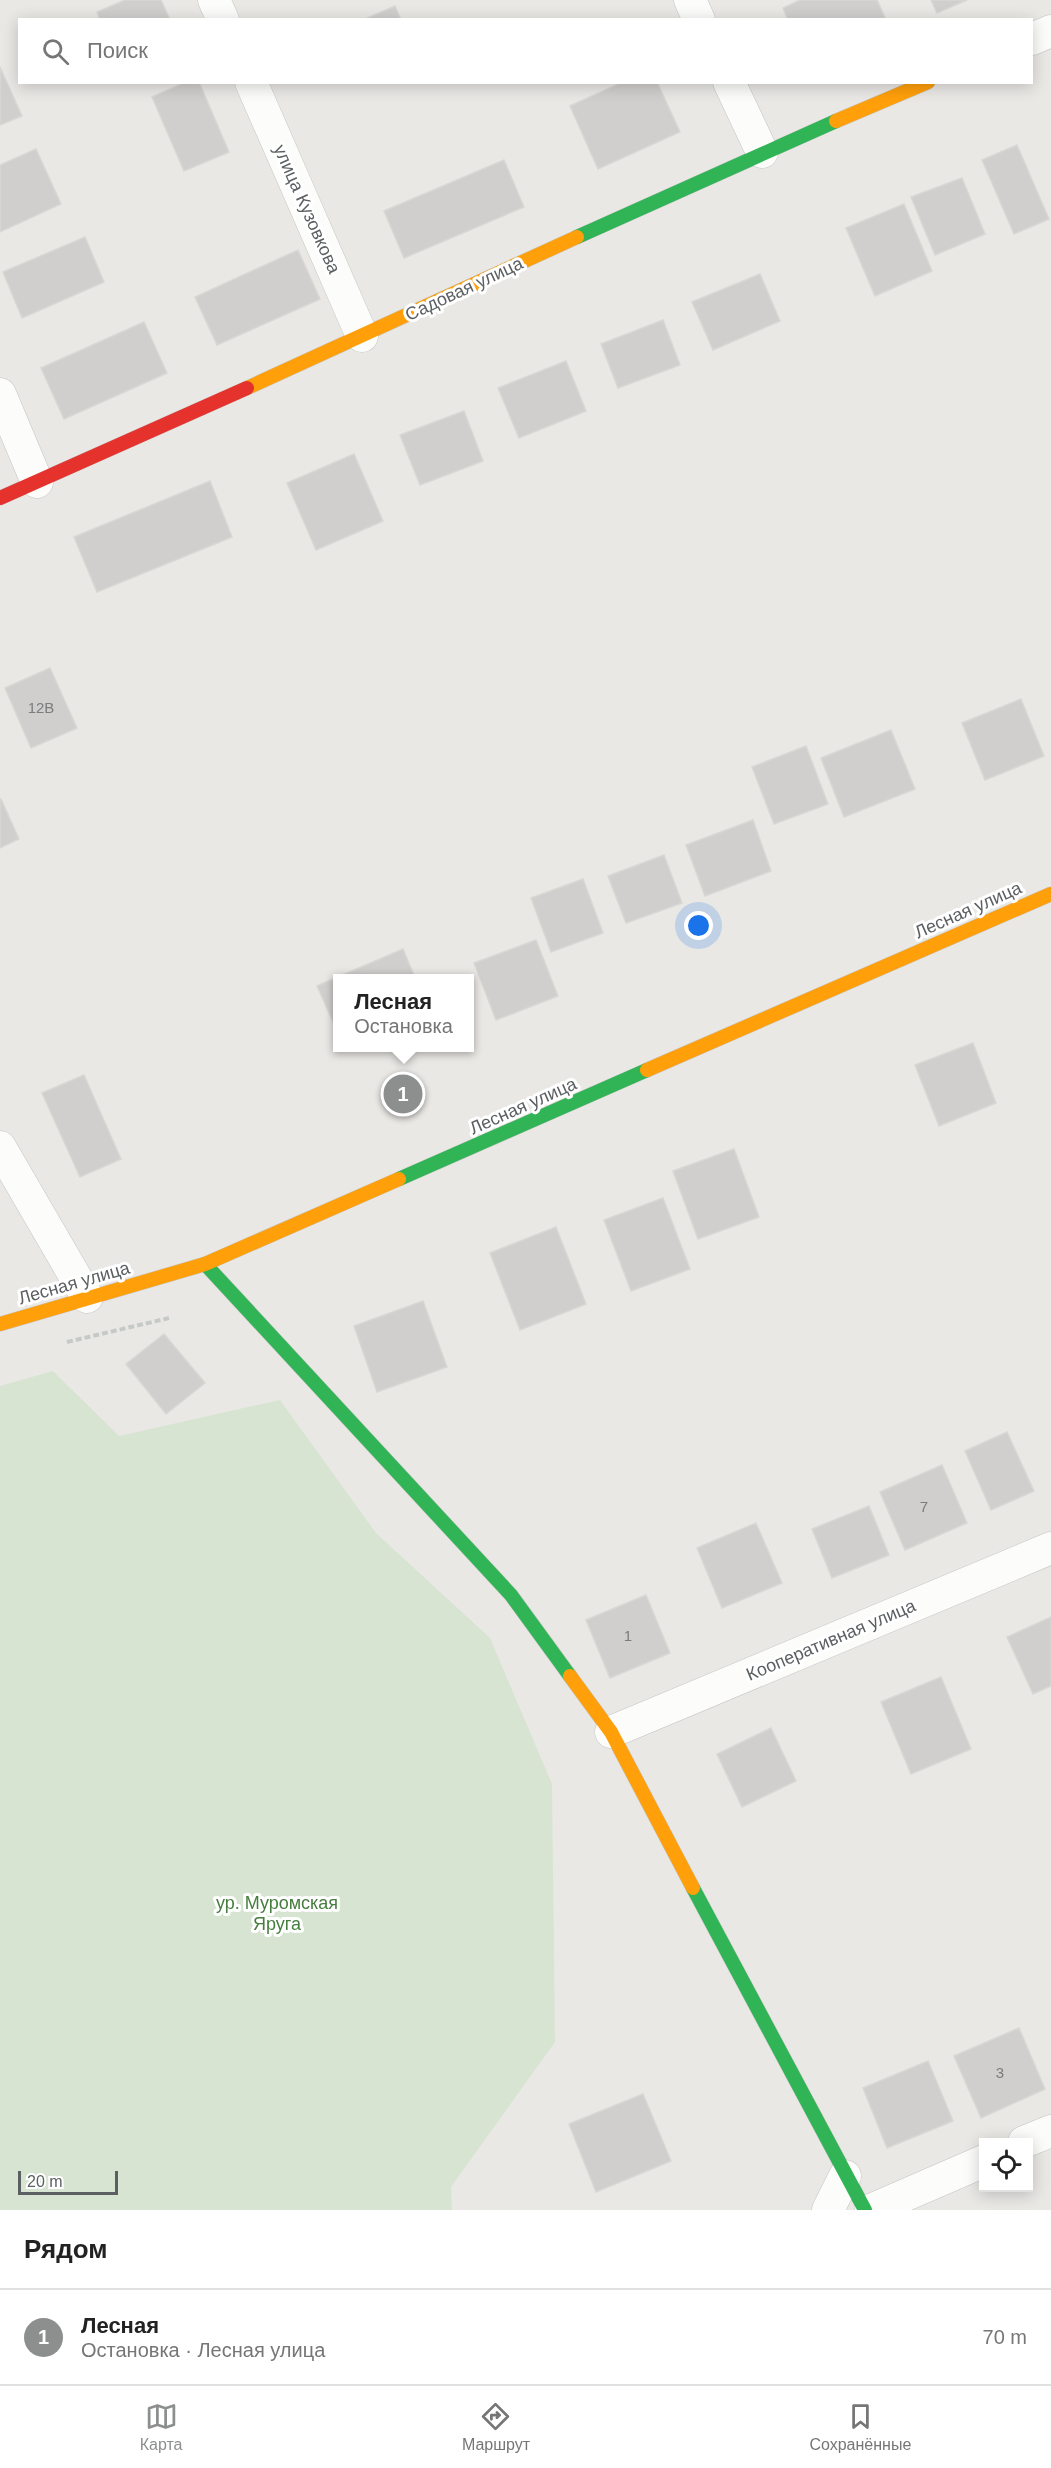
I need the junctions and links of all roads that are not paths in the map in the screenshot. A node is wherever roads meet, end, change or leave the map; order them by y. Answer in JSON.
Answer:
{"nodes":[{"id":1,"x":214,"y":0,"type":"edge"},
{"id":2,"x":690,"y":0,"type":"edge"},
{"id":3,"x":222,"y":18,"type":"edge"},
{"id":4,"x":698,"y":18,"type":"edge"},
{"id":5,"x":1051,"y":31,"type":"edge"},
{"id":6,"x":1033,"y":39,"type":"edge"},
{"id":7,"x":252,"y":84,"type":"edge"},
{"id":8,"x":730,"y":84,"type":"edge"},
{"id":9,"x":923,"y":84,"type":"edge"},
{"id":10,"x":762,"y":152,"type":"junction"},
{"id":11,"x":362,"y":336,"type":"junction"},
{"id":12,"x":0,"y":394,"type":"edge"},
{"id":13,"x":38,"y":482,"type":"junction"},
{"id":14,"x":0,"y":498,"type":"edge"},
{"id":15,"x":1051,"y":894,"type":"edge"},
{"id":16,"x":0,"y":1147,"type":"edge"},
{"id":17,"x":205,"y":1264,"type":"junction"},
{"id":18,"x":87,"y":1297,"type":"junction"},
{"id":19,"x":0,"y":1324,"type":"edge"},
{"id":20,"x":1051,"y":1548,"type":"edge"},
{"id":21,"x":611,"y":1732,"type":"junction"},
{"id":22,"x":1051,"y":2131,"type":"edge"},
{"id":23,"x":1033,"y":2138,"type":"edge"},
{"id":24,"x":979,"y":2162,"type":"edge"},
{"id":25,"x":845,"y":2176,"type":"junction"},
{"id":26,"x":828,"y":2210,"type":"edge"},
{"id":27,"x":865,"y":2210,"type":"edge"},
{"id":28,"x":871,"y":2210,"type":"edge"}],
"edges":[{"from":1,"to":3,"type":"street"},
{"from":2,"to":4,"type":"street"},
{"from":5,"to":6,"type":"street"},
{"from":7,"to":11,"type":"street","name":"улица Кузовкова"},
{"from":8,"to":10,"type":"street"},
{"from":9,"to":10,"type":"street","name":"Садовая улица"},
{"from":10,"to":11,"type":"street","name":"Садовая улица"},
{"from":11,"to":13,"type":"street","name":"Садовая улица"},
{"from":12,"to":13,"type":"street"},
{"from":13,"to":14,"type":"street","name":"Садовая улица"},
{"from":15,"to":17,"type":"street","name":"Лесная улица"},
{"from":16,"to":18,"type":"street"},
{"from":17,"to":18,"type":"street","name":"Лесная улица"},
{"from":17,"to":21,"type":"street"},
{"from":18,"to":19,"type":"street","name":"Лесная улица"},
{"from":20,"to":21,"type":"street","name":"Кооперативная улица"},
{"from":21,"to":25,"type":"street"},
{"from":22,"to":23,"type":"street"},
{"from":24,"to":28,"type":"street"},
{"from":25,"to":26,"type":"street"},
{"from":25,"to":27,"type":"street"}]}
